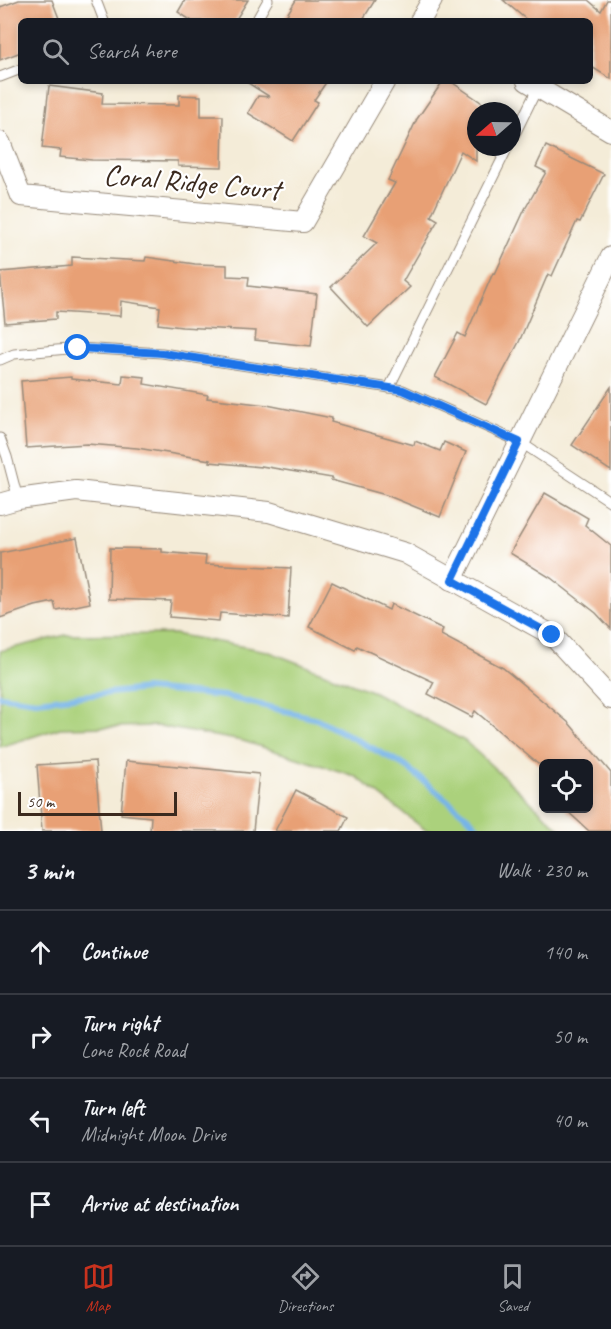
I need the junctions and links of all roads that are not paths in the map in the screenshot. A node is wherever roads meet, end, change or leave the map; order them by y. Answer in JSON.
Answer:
{"nodes":[{"id":1,"x":96,"y":0,"type":"edge"},
{"id":2,"x":268,"y":0,"type":"edge"},
{"id":3,"x":432,"y":0,"type":"edge"},
{"id":4,"x":103,"y":18,"type":"edge"},
{"id":5,"x":258,"y":18,"type":"edge"},
{"id":6,"x":424,"y":18,"type":"edge"},
{"id":7,"x":18,"y":70,"type":"edge"},
{"id":8,"x":0,"y":77,"type":"edge"},
{"id":9,"x":383,"y":84,"type":"edge"},
{"id":10,"x":532,"y":84,"type":"edge"},
{"id":11,"x":521,"y":115,"type":"edge"},
{"id":12,"x":611,"y":131,"type":"edge"},
{"id":13,"x":0,"y":142,"type":"edge"},
{"id":14,"x":504,"y":156,"type":"edge"},
{"id":15,"x":611,"y":257,"type":"edge"},
{"id":16,"x":0,"y":360,"type":"edge"},
{"id":17,"x":389,"y":388,"type":"junction"},
{"id":18,"x":0,"y":438,"type":"edge"},
{"id":19,"x":519,"y":442,"type":"junction"},
{"id":20,"x":9,"y":502,"type":"edge"},
{"id":21,"x":611,"y":502,"type":"edge"},
{"id":22,"x":452,"y":580,"type":"junction"},
{"id":23,"x":611,"y":699,"type":"edge"}],
"edges":[{"from":1,"to":4,"type":"lane"},
{"from":2,"to":5,"type":"lane"},
{"from":3,"to":6,"type":"street"},
{"from":7,"to":8,"type":"lane"},
{"from":9,"to":13,"type":"street","name":"Coral Ridge Court"},
{"from":10,"to":11,"type":"lane"},
{"from":10,"to":12,"type":"street"},
{"from":14,"to":17,"type":"lane"},
{"from":15,"to":19,"type":"street"},
{"from":16,"to":17,"type":"lane"},
{"from":17,"to":19,"type":"lane"},
{"from":18,"to":20,"type":"lane"},
{"from":19,"to":21,"type":"lane"},
{"from":19,"to":22,"type":"street"},
{"from":20,"to":22,"type":"street"},
{"from":22,"to":23,"type":"street"}]}
